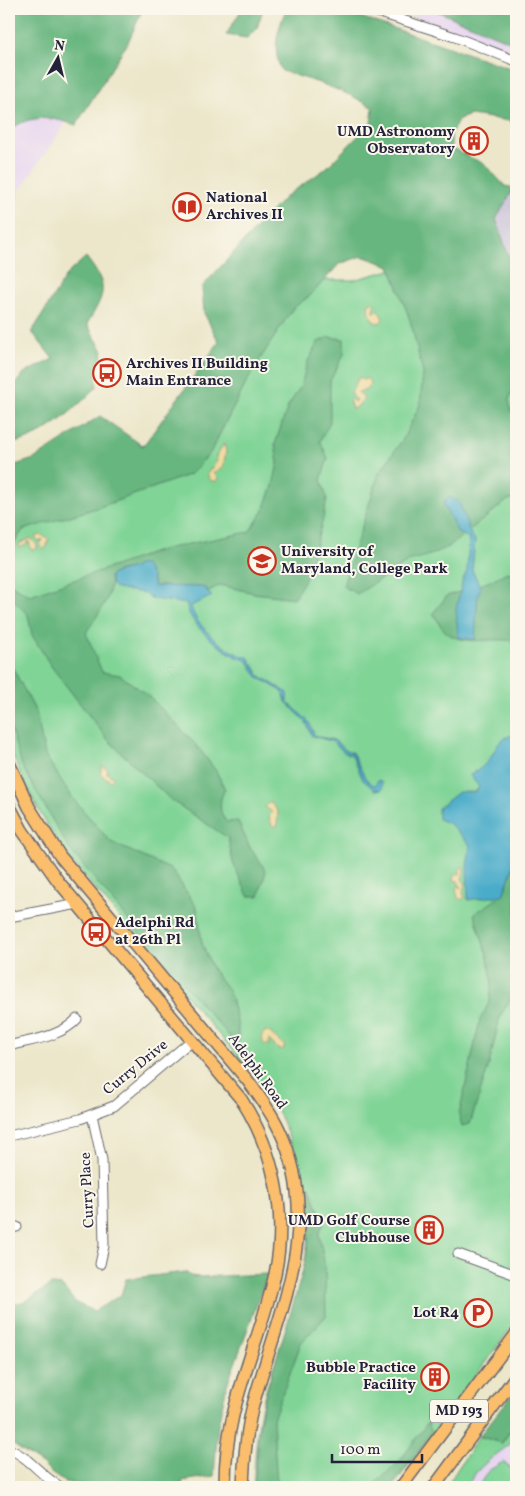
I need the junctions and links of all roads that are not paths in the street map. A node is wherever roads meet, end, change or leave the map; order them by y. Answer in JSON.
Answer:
{"nodes":[{"id":1,"x":368,"y":9,"type":"edge"},
{"id":2,"x":516,"y":60,"type":"edge"},
{"id":3,"x":9,"y":763,"type":"edge"},
{"id":4,"x":9,"y":805,"type":"edge"},
{"id":5,"x":78,"y":904,"type":"junction"},
{"id":6,"x":9,"y":918,"type":"edge"},
{"id":7,"x":77,"y":1019,"type":"dead end"},
{"id":8,"x":192,"y":1040,"type":"junction"},
{"id":9,"x":9,"y":1046,"type":"edge"},
{"id":10,"x":92,"y":1115,"type":"junction"},
{"id":11,"x":9,"y":1136,"type":"edge"},
{"id":12,"x":458,"y":1254,"type":"dead end"},
{"id":13,"x":100,"y":1264,"type":"dead end"},
{"id":14,"x":516,"y":1275,"type":"edge"},
{"id":15,"x":516,"y":1334,"type":"edge"},
{"id":16,"x":516,"y":1376,"type":"edge"},
{"id":17,"x":9,"y":1449,"type":"edge"},
{"id":18,"x":61,"y":1487,"type":"edge"},
{"id":19,"x":224,"y":1487,"type":"edge"},
{"id":20,"x":243,"y":1487,"type":"edge"},
{"id":21,"x":401,"y":1487,"type":"edge"},
{"id":22,"x":434,"y":1487,"type":"edge"}],
"edges":[{"from":1,"to":2,"type":"street"},
{"from":3,"to":20,"type":"main road","name":"Adelphi Road"},
{"from":4,"to":5,"type":"main road","name":"Adelphi Road"},
{"from":5,"to":6,"type":"street"},
{"from":5,"to":8,"type":"main road","name":"Adelphi Road"},
{"from":7,"to":9,"type":"street"},
{"from":8,"to":10,"type":"street","name":"Curry Drive"},
{"from":8,"to":19,"type":"main road","name":"Adelphi Road"},
{"from":10,"to":11,"type":"street","name":"Curry Drive"},
{"from":10,"to":13,"type":"street","name":"Curry Place"},
{"from":12,"to":14,"type":"street"},
{"from":15,"to":21,"type":"main road","number":"MD 193"},
{"from":16,"to":22,"type":"main road","number":"MD 193"},
{"from":17,"to":18,"type":"street"}]}
